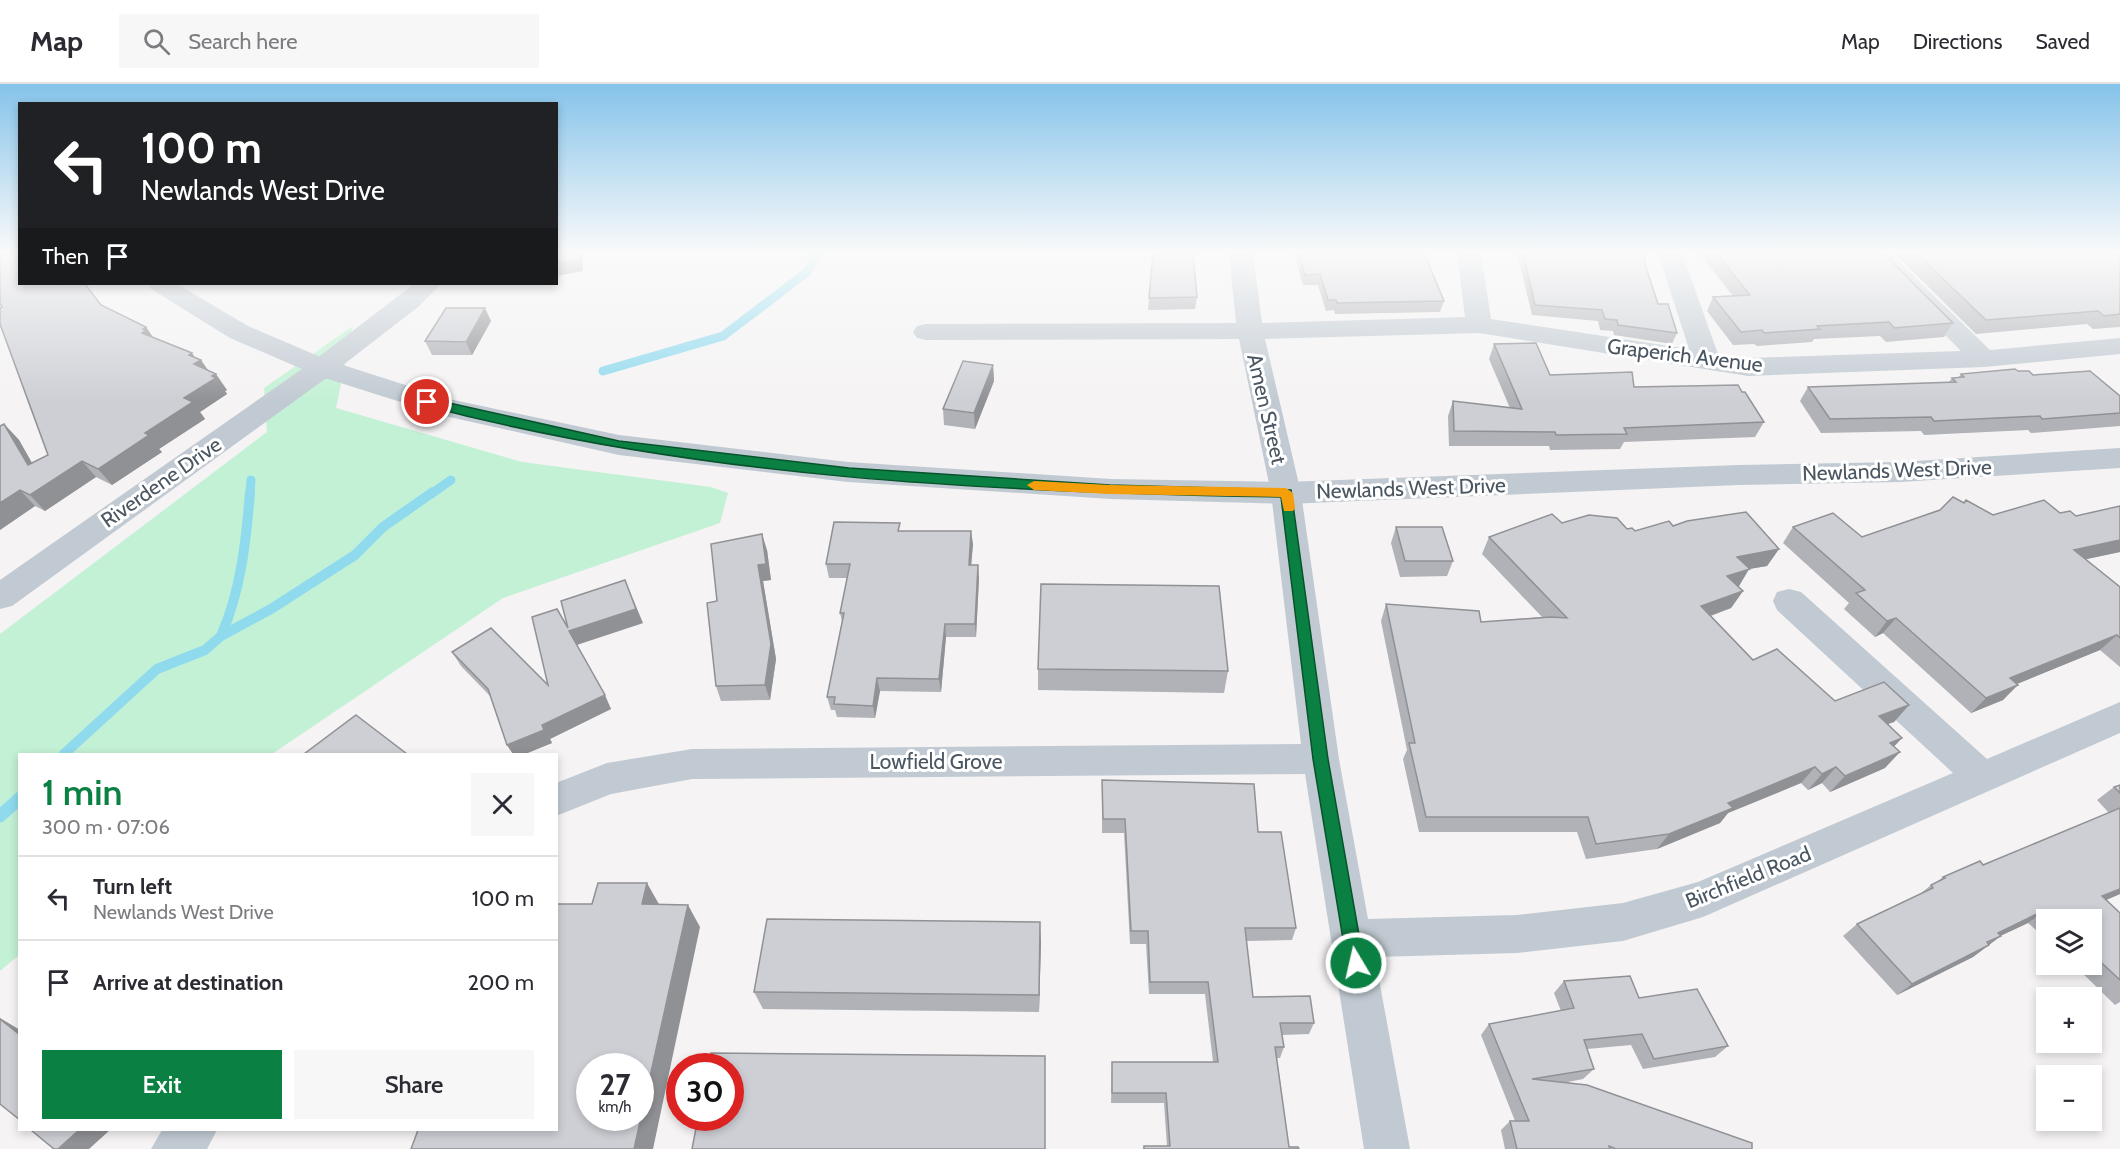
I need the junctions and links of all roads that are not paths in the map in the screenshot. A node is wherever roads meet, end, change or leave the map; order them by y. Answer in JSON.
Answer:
{"nodes":[{"id":1,"x":191,"y":303,"type":"edge"},
{"id":2,"x":408,"y":303,"type":"edge"},
{"id":3,"x":1247,"y":303,"type":"edge"},
{"id":4,"x":1476,"y":303,"type":"edge"},
{"id":5,"x":1687,"y":303,"type":"edge"},
{"id":6,"x":1927,"y":303,"type":"edge"},
{"id":7,"x":1479,"y":325,"type":"junction"},
{"id":8,"x":1250,"y":331,"type":"junction"},
{"id":9,"x":926,"y":332,"type":"dead end"},
{"id":10,"x":2120,"y":346,"type":"edge"},
{"id":11,"x":1984,"y":359,"type":"junction"},
{"id":12,"x":1707,"y":362,"type":"junction"},
{"id":13,"x":321,"y":368,"type":"junction"},
{"id":14,"x":2120,"y":458,"type":"edge"},
{"id":15,"x":1286,"y":493,"type":"junction"},
{"id":16,"x":1,"y":595,"type":"edge"},
{"id":17,"x":1788,"y":601,"type":"dead end"},
{"id":18,"x":2120,"y":717,"type":"edge"},
{"id":19,"x":1321,"y":759,"type":"junction"},
{"id":20,"x":1982,"y":777,"type":"junction"},
{"id":21,"x":558,"y":799,"type":"edge"},
{"id":22,"x":1352,"y":939,"type":"junction"},
{"id":23,"x":193,"y":1131,"type":"edge"},
{"id":24,"x":174,"y":1149,"type":"edge"},
{"id":25,"x":1387,"y":1149,"type":"edge"}],
"edges":[{"from":1,"to":13,"type":"street","name":"Newlands West Drive"},
{"from":2,"to":13,"type":"street","name":"Riverdene Drive"},
{"from":3,"to":8,"type":"street","name":"Amen Street"},
{"from":4,"to":7,"type":"street"},
{"from":5,"to":12,"type":"street"},
{"from":6,"to":11,"type":"street"},
{"from":7,"to":8,"type":"street","name":"Graperich Avenue"},
{"from":7,"to":12,"type":"street","name":"Graperich Avenue"},
{"from":8,"to":9,"type":"street","name":"Graperich Avenue"},
{"from":8,"to":15,"type":"street","name":"Amen Street"},
{"from":10,"to":11,"type":"street","name":"Graperich Avenue"},
{"from":11,"to":12,"type":"street","name":"Graperich Avenue"},
{"from":13,"to":15,"type":"street","name":"Newlands West Drive"},
{"from":13,"to":16,"type":"street","name":"Riverdene Drive"},
{"from":14,"to":15,"type":"street","name":"Newlands West Drive"},
{"from":15,"to":19,"type":"street","name":"Amen Street"},
{"from":17,"to":20,"type":"street"},
{"from":18,"to":20,"type":"street","name":"Birchfield Road"},
{"from":19,"to":21,"type":"street","name":"Lowfield Grove"},
{"from":19,"to":22,"type":"street","name":"Amen Street"},
{"from":20,"to":22,"type":"street","name":"Birchfield Road"},
{"from":22,"to":25,"type":"street","name":"Amen Street"},
{"from":23,"to":24,"type":"street"}]}
